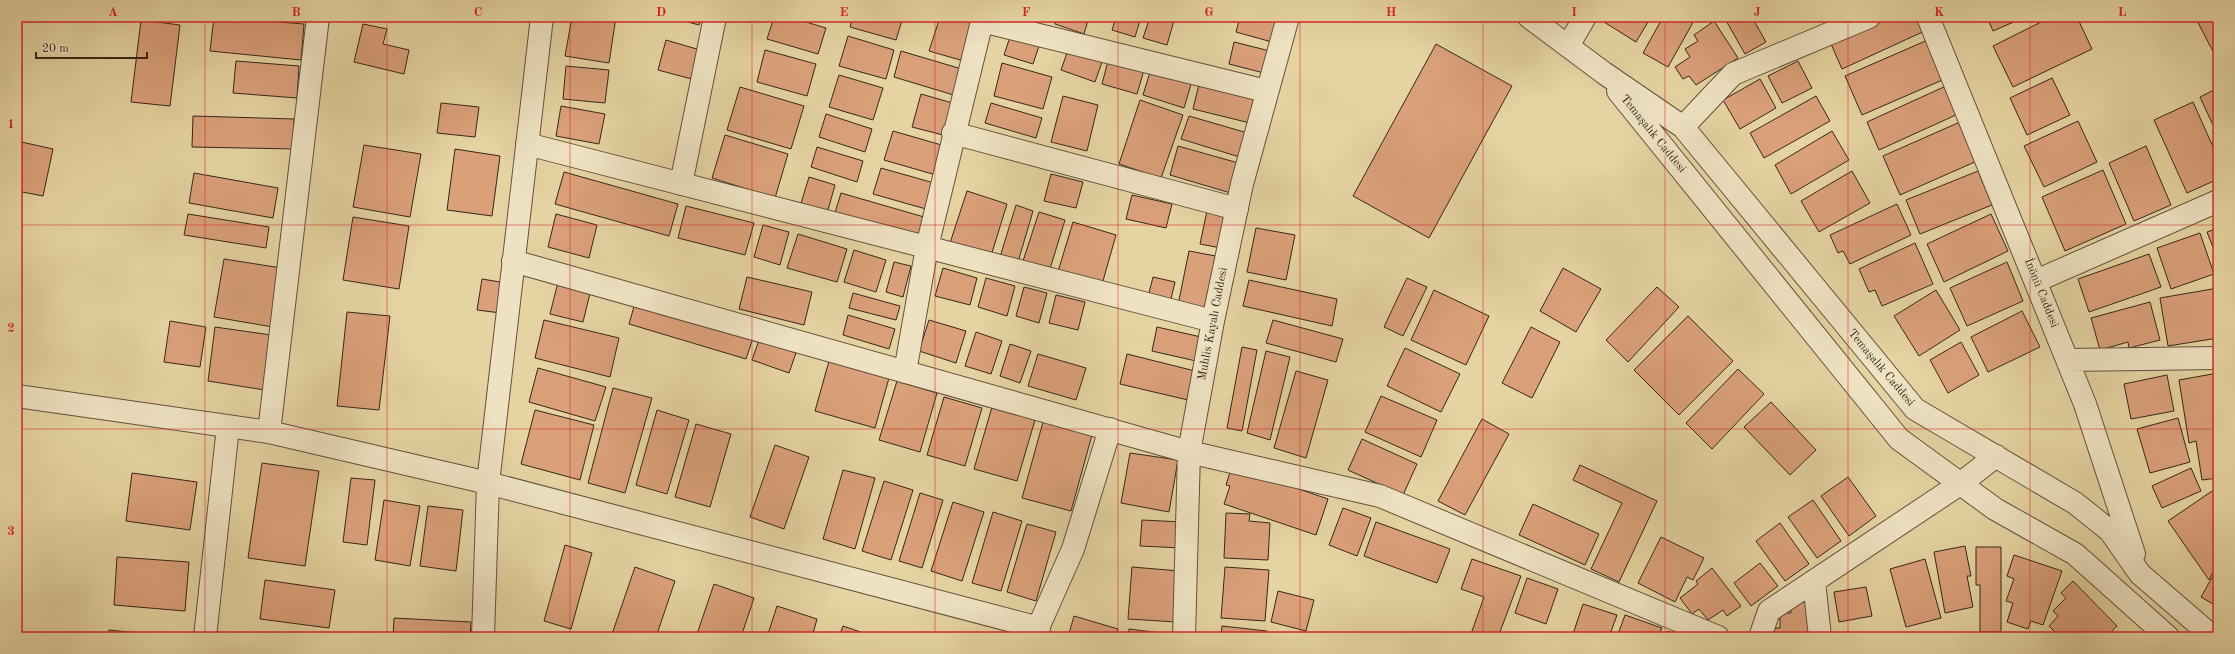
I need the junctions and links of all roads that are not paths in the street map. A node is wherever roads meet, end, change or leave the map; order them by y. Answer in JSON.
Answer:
{"nodes":[{"id":1,"x":318,"y":17,"type":"edge"},
{"id":2,"x":542,"y":17,"type":"edge"},
{"id":3,"x":715,"y":17,"type":"edge"},
{"id":4,"x":1288,"y":17,"type":"edge"},
{"id":5,"x":1529,"y":17,"type":"edge"},
{"id":6,"x":1585,"y":17,"type":"edge"},
{"id":7,"x":1869,"y":17,"type":"edge"},
{"id":8,"x":1928,"y":17,"type":"edge"},
{"id":9,"x":982,"y":19,"type":"edge"},
{"id":10,"x":1568,"y":46,"type":"junction"},
{"id":11,"x":1604,"y":73,"type":"junction"},
{"id":12,"x":1266,"y":91,"type":"junction"},
{"id":13,"x":1684,"y":127,"type":"junction"},
{"id":14,"x":953,"y":133,"type":"junction"},
{"id":15,"x":527,"y":144,"type":"junction"},
{"id":16,"x":681,"y":184,"type":"junction"},
{"id":17,"x":2218,"y":201,"type":"edge"},
{"id":18,"x":1237,"y":209,"type":"junction"},
{"id":19,"x":926,"y":247,"type":"junction"},
{"id":20,"x":513,"y":261,"type":"junction"},
{"id":21,"x":2036,"y":281,"type":"junction"},
{"id":22,"x":1213,"y":321,"type":"junction"},
{"id":23,"x":2218,"y":358,"type":"edge"},
{"id":24,"x":2068,"y":360,"type":"junction"},
{"id":25,"x":905,"y":372,"type":"junction"},
{"id":26,"x":17,"y":396,"type":"edge"},
{"id":27,"x":228,"y":427,"type":"junction"},
{"id":28,"x":1110,"y":430,"type":"junction"},
{"id":29,"x":269,"y":432,"type":"junction"},
{"id":30,"x":1189,"y":452,"type":"junction"},
{"id":31,"x":1996,"y":456,"type":"junction"},
{"id":32,"x":488,"y":483,"type":"junction"},
{"id":33,"x":1960,"y":484,"type":"junction"},
{"id":34,"x":2140,"y":574,"type":"junction"},
{"id":35,"x":1814,"y":581,"type":"junction"},
{"id":36,"x":1037,"y":632,"type":"edge"},
{"id":37,"x":205,"y":637,"type":"edge"},
{"id":38,"x":483,"y":637,"type":"edge"},
{"id":39,"x":1184,"y":637,"type":"edge"},
{"id":40,"x":1718,"y":637,"type":"edge"},
{"id":41,"x":1760,"y":637,"type":"edge"},
{"id":42,"x":1820,"y":637,"type":"edge"},
{"id":43,"x":2168,"y":637,"type":"edge"},
{"id":44,"x":2213,"y":637,"type":"edge"}],
"edges":[{"from":1,"to":29,"type":"street"},
{"from":2,"to":15,"type":"street"},
{"from":3,"to":16,"type":"street"},
{"from":4,"to":12,"type":"street","name":"Muhlis Kayalı Caddesi"},
{"from":5,"to":10,"type":"street","name":"Temaşalık Caddesi"},
{"from":6,"to":10,"type":"street"},
{"from":7,"to":13,"type":"street"},
{"from":8,"to":21,"type":"street","name":"İnönü Caddesi"},
{"from":9,"to":12,"type":"street"},
{"from":9,"to":14,"type":"street"},
{"from":10,"to":11,"type":"street","name":"Temaşalık Caddesi"},
{"from":11,"to":13,"type":"street","name":"Temaşalık Caddesi"},
{"from":11,"to":33,"type":"street","name":"Temaşalık Caddesi"},
{"from":12,"to":18,"type":"street","name":"Muhlis Kayalı Caddesi"},
{"from":13,"to":31,"type":"street","name":"Temaşalık Caddesi"},
{"from":14,"to":18,"type":"street"},
{"from":14,"to":19,"type":"street"},
{"from":15,"to":16,"type":"street"},
{"from":15,"to":20,"type":"street"},
{"from":16,"to":19,"type":"street"},
{"from":17,"to":21,"type":"street"},
{"from":18,"to":22,"type":"street","name":"Muhlis Kayalı Caddesi"},
{"from":19,"to":22,"type":"street"},
{"from":19,"to":25,"type":"street"},
{"from":20,"to":25,"type":"street"},
{"from":20,"to":32,"type":"street"},
{"from":21,"to":24,"type":"street","name":"İnönü Caddesi"},
{"from":22,"to":30,"type":"street","name":"Muhlis Kayalı Caddesi"},
{"from":23,"to":24,"type":"street"},
{"from":24,"to":34,"type":"street","name":"İnönü Caddesi"},
{"from":25,"to":28,"type":"street"},
{"from":26,"to":27,"type":"street"},
{"from":27,"to":29,"type":"street"},
{"from":27,"to":37,"type":"street"},
{"from":28,"to":30,"type":"street"},
{"from":28,"to":36,"type":"street"},
{"from":29,"to":32,"type":"street"},
{"from":30,"to":39,"type":"street","name":"Muhlis Kayalı Caddesi"},
{"from":30,"to":40,"type":"street"},
{"from":31,"to":33,"type":"street"},
{"from":31,"to":34,"type":"street","name":"Temaşalık Caddesi"},
{"from":32,"to":36,"type":"street"},
{"from":32,"to":38,"type":"street"},
{"from":33,"to":35,"type":"street"},
{"from":33,"to":43,"type":"street","name":"Temaşalık Caddesi"},
{"from":34,"to":44,"type":"street","name":"Temaşalık Caddesi"},
{"from":35,"to":41,"type":"street"},
{"from":35,"to":42,"type":"street"}]}
